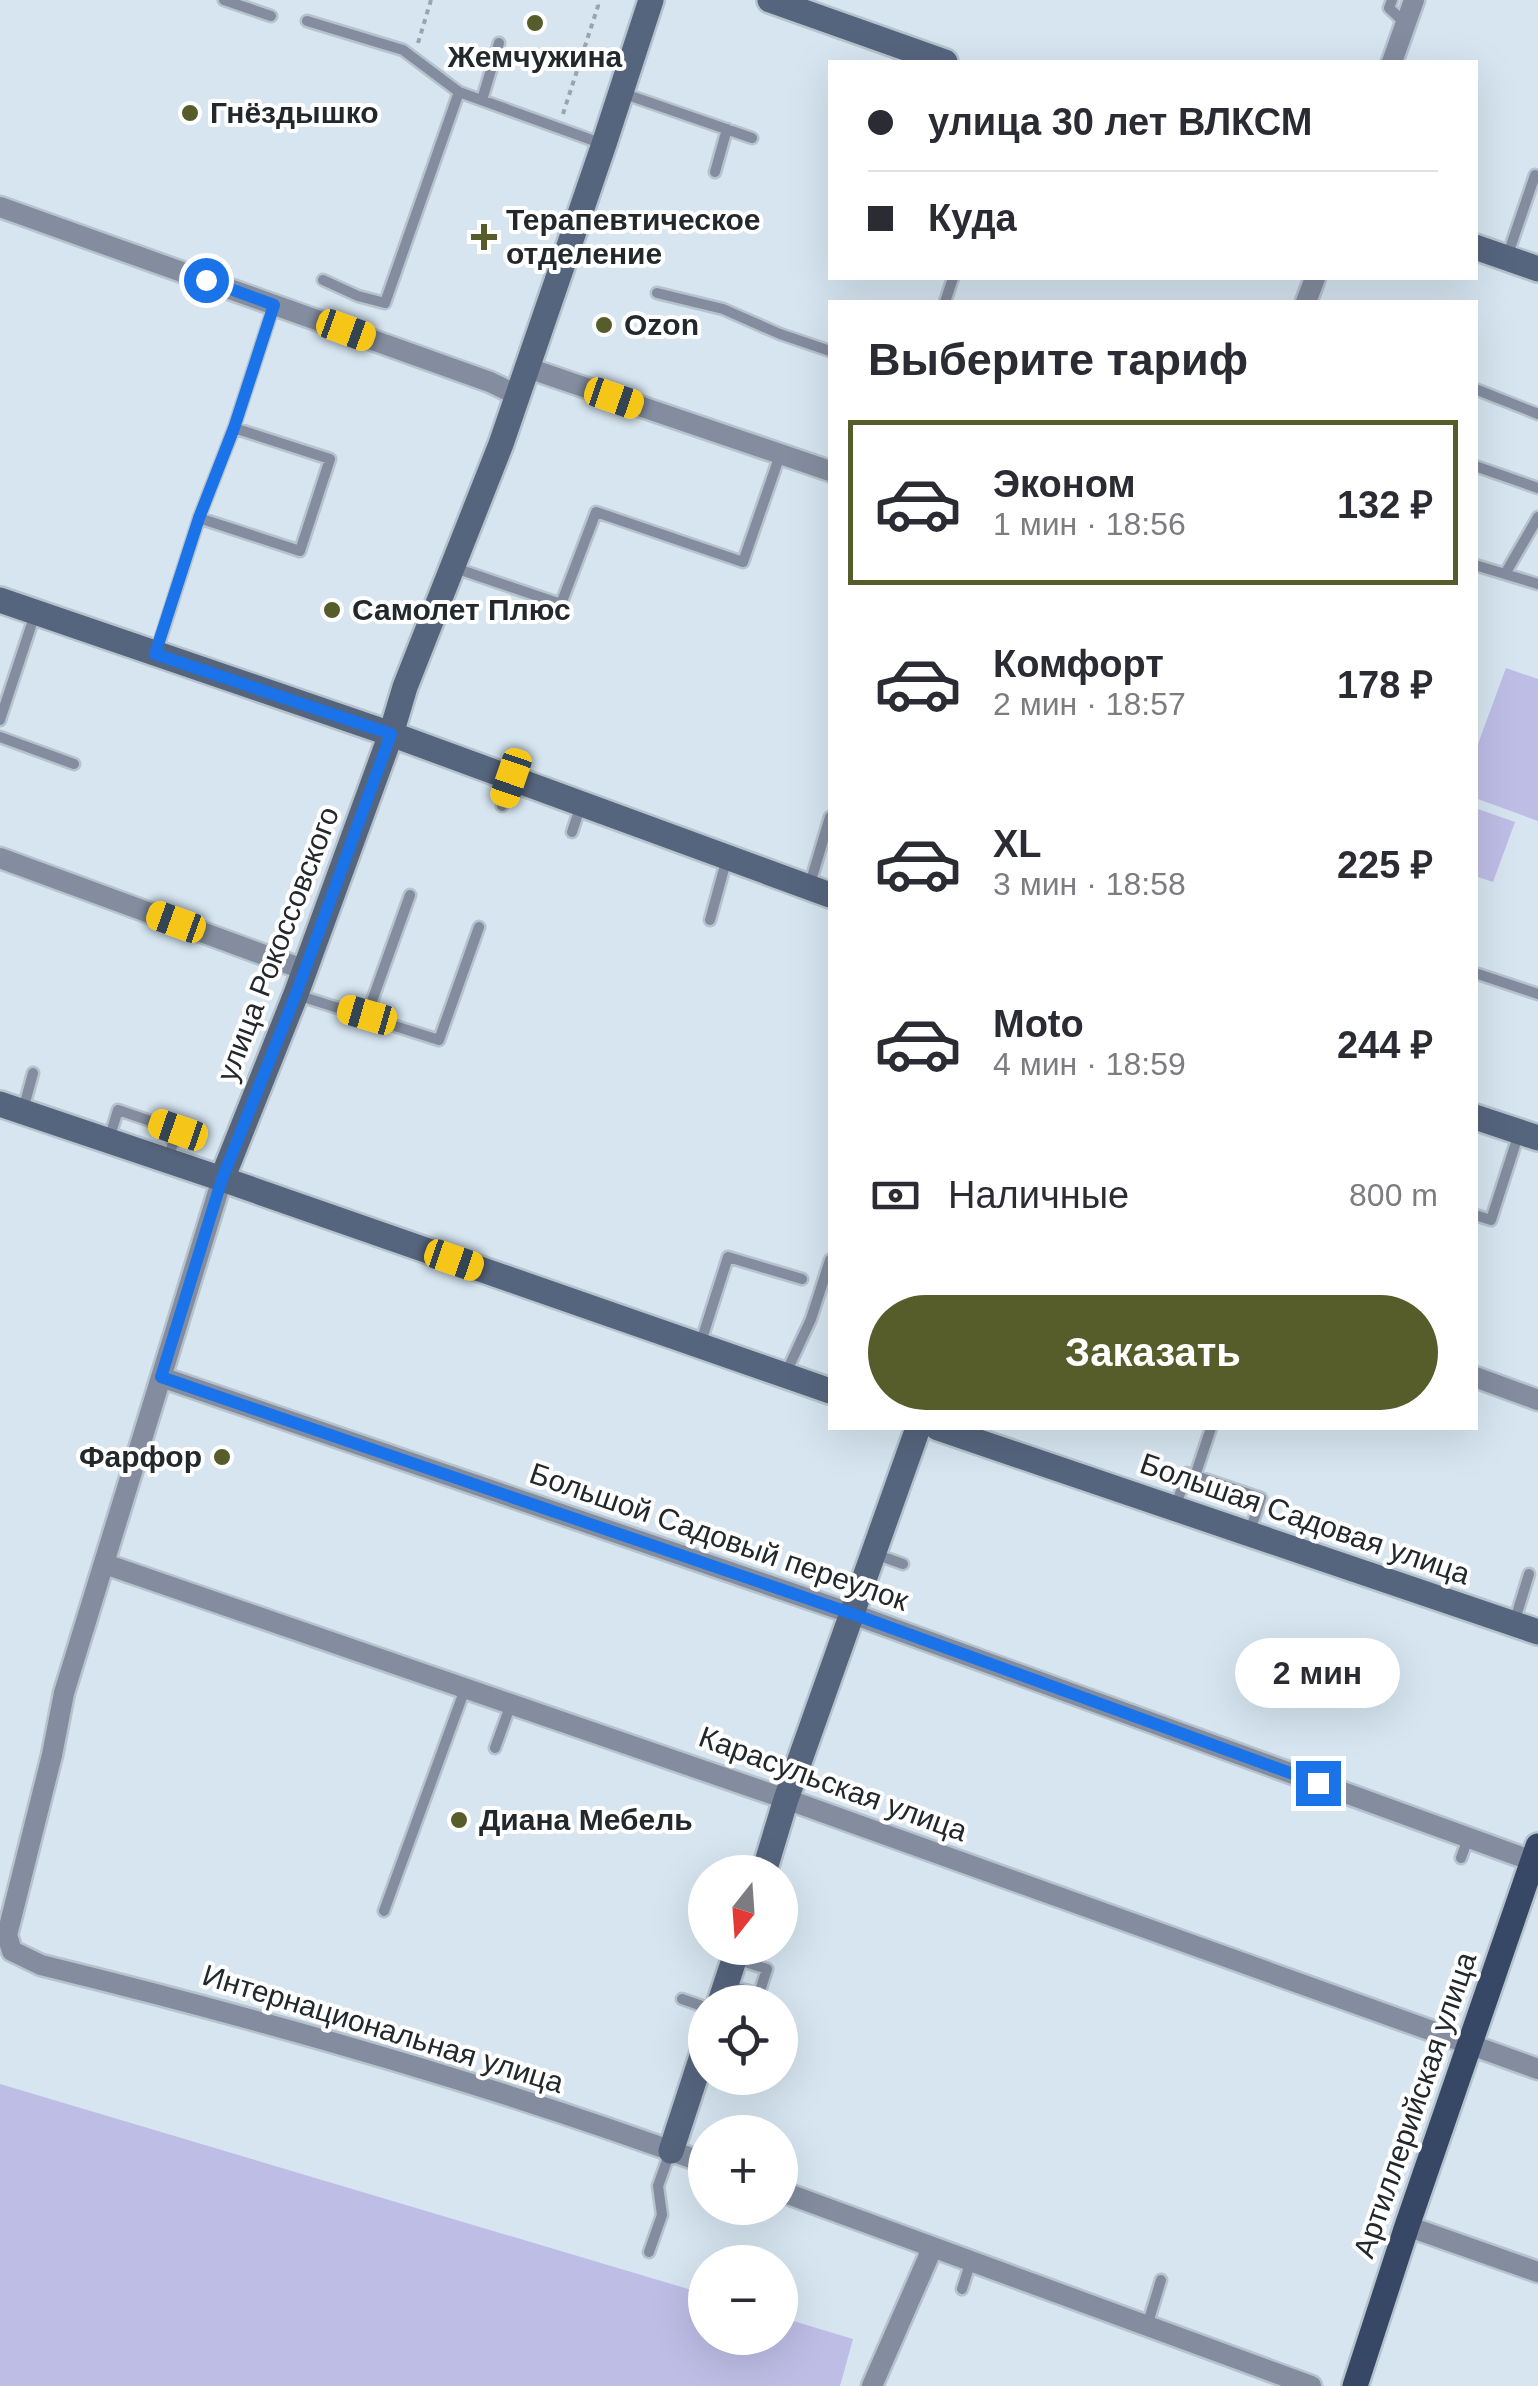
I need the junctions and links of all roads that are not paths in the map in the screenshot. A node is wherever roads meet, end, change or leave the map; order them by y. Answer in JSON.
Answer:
{"nodes":[{"id":1,"x":224,"y":0,"type":"edge"},
{"id":2,"x":650,"y":0,"type":"edge"},
{"id":3,"x":770,"y":0,"type":"edge"},
{"id":4,"x":1392,"y":0,"type":"edge"},
{"id":5,"x":1414,"y":0,"type":"edge"},
{"id":6,"x":271,"y":16,"type":"dead end"},
{"id":7,"x":307,"y":21,"type":"dead end"},
{"id":8,"x":1406,"y":24,"type":"junction"},
{"id":9,"x":499,"y":43,"type":"dead end"},
{"id":10,"x":939,"y":60,"type":"edge"},
{"id":11,"x":1393,"y":60,"type":"edge"},
{"id":12,"x":458,"y":92,"type":"junction"},
{"id":13,"x":621,"y":93,"type":"junction"},
{"id":14,"x":482,"y":100,"type":"junction"},
{"id":15,"x":727,"y":129,"type":"junction"},
{"id":16,"x":752,"y":138,"type":"dead end"},
{"id":17,"x":604,"y":144,"type":"junction"},
{"id":18,"x":714,"y":172,"type":"dead end"},
{"id":19,"x":1535,"y":175,"type":"dead end"},
{"id":20,"x":1533,"y":196,"type":"edge"},
{"id":21,"x":0,"y":207,"type":"edge"},
{"id":22,"x":1478,"y":248,"type":"edge"},
{"id":23,"x":1507,"y":258,"type":"junction"},
{"id":24,"x":1538,"y":269,"type":"edge"},
{"id":25,"x":323,"y":280,"type":"dead end"},
{"id":26,"x":657,"y":293,"type":"dead end"},
{"id":27,"x":274,"y":305,"type":"junction"},
{"id":28,"x":828,"y":350,"type":"edge"},
{"id":29,"x":528,"y":368,"type":"junction"},
{"id":30,"x":1478,"y":390,"type":"edge"},
{"id":31,"x":518,"y":395,"type":"junction"},
{"id":32,"x":1538,"y":414,"type":"edge"},
{"id":33,"x":234,"y":428,"type":"junction"},
{"id":34,"x":780,"y":455,"type":"junction"},
{"id":35,"x":1478,"y":467,"type":"edge"},
{"id":36,"x":828,"y":470,"type":"edge"},
{"id":37,"x":1538,"y":488,"type":"edge"},
{"id":38,"x":1538,"y":517,"type":"edge"},
{"id":39,"x":199,"y":518,"type":"junction"},
{"id":40,"x":1478,"y":566,"type":"edge"},
{"id":41,"x":454,"y":568,"type":"junction"},
{"id":42,"x":1506,"y":574,"type":"junction"},
{"id":43,"x":1538,"y":584,"type":"edge"},
{"id":44,"x":0,"y":600,"type":"edge"},
{"id":45,"x":35,"y":613,"type":"junction"},
{"id":46,"x":155,"y":654,"type":"junction"},
{"id":47,"x":0,"y":720,"type":"edge"},
{"id":48,"x":391,"y":734,"type":"junction"},
{"id":49,"x":0,"y":738,"type":"edge"},
{"id":50,"x":74,"y":764,"type":"dead end"},
{"id":51,"x":511,"y":778,"type":"junction"},
{"id":52,"x":582,"y":804,"type":"junction"},
{"id":53,"x":502,"y":806,"type":"dead end"},
{"id":54,"x":572,"y":832,"type":"dead end"},
{"id":55,"x":828,"y":833,"type":"edge"},
{"id":56,"x":0,"y":858,"type":"edge"},
{"id":57,"x":727,"y":858,"type":"junction"},
{"id":58,"x":820,"y":891,"type":"edge"},
{"id":59,"x":410,"y":895,"type":"dead end"},
{"id":60,"x":710,"y":920,"type":"dead end"},
{"id":61,"x":479,"y":926,"type":"dead end"},
{"id":62,"x":305,"y":970,"type":"junction"},
{"id":63,"x":1478,"y":974,"type":"edge"},
{"id":64,"x":296,"y":994,"type":"junction"},
{"id":65,"x":1538,"y":994,"type":"edge"},
{"id":66,"x":367,"y":1015,"type":"junction"},
{"id":67,"x":33,"y":1073,"type":"dead end"},
{"id":68,"x":11,"y":1107,"type":"edge"},
{"id":69,"x":1478,"y":1118,"type":"edge"},
{"id":70,"x":1529,"y":1135,"type":"edge"},
{"id":71,"x":222,"y":1179,"type":"junction"},
{"id":72,"x":1478,"y":1216,"type":"edge"},
{"id":73,"x":828,"y":1266,"type":"edge"},
{"id":74,"x":802,"y":1279,"type":"dead end"},
{"id":75,"x":700,"y":1346,"type":"junction"},
{"id":76,"x":784,"y":1376,"type":"junction"},
{"id":77,"x":161,"y":1377,"type":"junction"},
{"id":78,"x":1478,"y":1378,"type":"edge"},
{"id":79,"x":828,"y":1390,"type":"edge"},
{"id":80,"x":1538,"y":1400,"type":"edge"},
{"id":81,"x":917,"y":1430,"type":"edge"},
{"id":82,"x":944,"y":1430,"type":"edge"},
{"id":83,"x":1210,"y":1430,"type":"edge"},
{"id":84,"x":1196,"y":1476,"type":"junction"},
{"id":85,"x":1175,"y":1509,"type":"junction"},
{"id":86,"x":1249,"y":1534,"type":"junction"},
{"id":87,"x":874,"y":1554,"type":"junction"},
{"id":88,"x":105,"y":1564,"type":"junction"},
{"id":89,"x":903,"y":1564,"type":"dead end"},
{"id":90,"x":1528,"y":1574,"type":"dead end"},
{"id":91,"x":853,"y":1614,"type":"junction"},
{"id":92,"x":1526,"y":1628,"type":"edge"},
{"id":93,"x":466,"y":1688,"type":"junction"},
{"id":94,"x":512,"y":1704,"type":"junction"},
{"id":95,"x":496,"y":1748,"type":"dead end"},
{"id":96,"x":786,"y":1798,"type":"junction"},
{"id":97,"x":1468,"y":1837,"type":"junction"},
{"id":98,"x":769,"y":1855,"type":"edge"},
{"id":99,"x":1536,"y":1857,"type":"edge"},
{"id":100,"x":1461,"y":1858,"type":"dead end"},
{"id":101,"x":384,"y":1911,"type":"dead end"},
{"id":102,"x":41,"y":1965,"type":"joint"},
{"id":103,"x":682,"y":1999,"type":"dead end"},
{"id":104,"x":688,"y":2001,"type":"edge"},
{"id":105,"x":1470,"y":2046,"type":"junction"},
{"id":106,"x":1538,"y":2069,"type":"edge"},
{"id":107,"x":689,"y":2095,"type":"edge"},
{"id":108,"x":671,"y":2150,"type":"junction"},
{"id":109,"x":688,"y":2156,"type":"edge"},
{"id":110,"x":798,"y":2198,"type":"edge"},
{"id":111,"x":1406,"y":2226,"type":"junction"},
{"id":112,"x":930,"y":2246,"type":"junction"},
{"id":113,"x":649,"y":2252,"type":"dead end"},
{"id":114,"x":972,"y":2262,"type":"junction"},
{"id":115,"x":1538,"y":2272,"type":"edge"},
{"id":116,"x":1161,"y":2280,"type":"dead end"},
{"id":117,"x":962,"y":2289,"type":"dead end"},
{"id":118,"x":1147,"y":2326,"type":"junction"},
{"id":119,"x":872,"y":2386,"type":"edge"},
{"id":120,"x":1311,"y":2386,"type":"edge"},
{"id":121,"x":1355,"y":2386,"type":"edge"}],
"edges":[{"from":1,"to":6,"type":"lane"},
{"from":2,"to":13,"type":"street","name":"улица Рокоссовского"},
{"from":3,"to":10,"type":"street"},
{"from":4,"to":8,"type":"lane"},
{"from":5,"to":8,"type":"street"},
{"from":7,"to":12,"type":"lane"},
{"from":8,"to":11,"type":"street"},
{"from":9,"to":14,"type":"lane"},
{"from":12,"to":14,"type":"lane"},
{"from":12,"to":25,"type":"lane"},
{"from":13,"to":15,"type":"lane"},
{"from":13,"to":17,"type":"street","name":"улица Рокоссовского"},
{"from":14,"to":17,"type":"lane"},
{"from":15,"to":16,"type":"lane"},
{"from":15,"to":18,"type":"lane"},
{"from":17,"to":29,"type":"street","name":"улица Рокоссовского"},
{"from":19,"to":20,"type":"lane"},
{"from":20,"to":23,"type":"lane"},
{"from":21,"to":27,"type":"street"},
{"from":22,"to":23,"type":"street"},
{"from":23,"to":24,"type":"street"},
{"from":26,"to":28,"type":"lane"},
{"from":27,"to":31,"type":"street"},
{"from":27,"to":33,"type":"lane"},
{"from":29,"to":31,"type":"street","name":"улица Рокоссовского"},
{"from":29,"to":34,"type":"street"},
{"from":30,"to":32,"type":"lane"},
{"from":31,"to":41,"type":"street","name":"улица Рокоссовского"},
{"from":33,"to":39,"type":"lane"},
{"from":33,"to":39,"type":"lane"},
{"from":34,"to":36,"type":"street"},
{"from":34,"to":41,"type":"lane"},
{"from":35,"to":37,"type":"lane"},
{"from":38,"to":42,"type":"lane"},
{"from":39,"to":46,"type":"lane"},
{"from":40,"to":42,"type":"lane"},
{"from":41,"to":48,"type":"street","name":"улица Рокоссовского"},
{"from":42,"to":43,"type":"lane"},
{"from":44,"to":45,"type":"street"},
{"from":45,"to":46,"type":"street"},
{"from":45,"to":47,"type":"lane"},
{"from":46,"to":48,"type":"street"},
{"from":48,"to":51,"type":"street"},
{"from":48,"to":62,"type":"street","name":"улица Рокоссовского"},
{"from":49,"to":50,"type":"lane"},
{"from":51,"to":52,"type":"street"},
{"from":51,"to":53,"type":"lane"},
{"from":52,"to":54,"type":"lane"},
{"from":52,"to":57,"type":"street"},
{"from":55,"to":58,"type":"lane"},
{"from":56,"to":62,"type":"street"},
{"from":57,"to":58,"type":"street"},
{"from":57,"to":60,"type":"lane"},
{"from":59,"to":66,"type":"lane"},
{"from":61,"to":66,"type":"lane"},
{"from":62,"to":64,"type":"street","name":"улица Рокоссовского"},
{"from":63,"to":65,"type":"lane"},
{"from":64,"to":66,"type":"lane"},
{"from":64,"to":71,"type":"street","name":"улица Рокоссовского"},
{"from":67,"to":68,"type":"lane"},
{"from":68,"to":71,"type":"street"},
{"from":69,"to":70,"type":"street"},
{"from":70,"to":72,"type":"lane"},
{"from":71,"to":75,"type":"street"},
{"from":71,"to":77,"type":"street","name":"улица Рокоссовского"},
{"from":73,"to":76,"type":"lane"},
{"from":74,"to":75,"type":"lane"},
{"from":75,"to":76,"type":"street"},
{"from":76,"to":79,"type":"street"},
{"from":77,"to":88,"type":"street","name":"улица Рокоссовского"},
{"from":77,"to":91,"type":"street","name":"Большой Садовый переулок"},
{"from":78,"to":80,"type":"street"},
{"from":81,"to":87,"type":"street"},
{"from":82,"to":85,"type":"street","name":"Большая Садовая улица"},
{"from":83,"to":84,"type":"lane"},
{"from":84,"to":85,"type":"lane"},
{"from":84,"to":86,"type":"lane"},
{"from":85,"to":86,"type":"street","name":"Большая Садовая улица"},
{"from":86,"to":92,"type":"street","name":"Большая Садовая улица"},
{"from":87,"to":89,"type":"lane"},
{"from":87,"to":91,"type":"street"},
{"from":88,"to":93,"type":"street","name":"Карасульская улица"},
{"from":88,"to":102,"type":"street","name":"улица Рокоссовского"},
{"from":90,"to":92,"type":"lane"},
{"from":91,"to":96,"type":"street"},
{"from":91,"to":97,"type":"street","name":"Большой Садовый переулок"},
{"from":93,"to":94,"type":"street","name":"Карасульская улица"},
{"from":93,"to":101,"type":"lane"},
{"from":94,"to":95,"type":"lane"},
{"from":94,"to":96,"type":"street","name":"Карасульская улица"},
{"from":96,"to":98,"type":"street"},
{"from":96,"to":105,"type":"street","name":"Карасульская улица"},
{"from":97,"to":99,"type":"street","name":"Большой Садовый переулок"},
{"from":97,"to":100,"type":"lane"},
{"from":99,"to":105,"type":"main road","name":"Артиллерийская улица"},
{"from":102,"to":108,"type":"street","name":"Интернациональная улица"},
{"from":103,"to":104,"type":"lane"},
{"from":105,"to":106,"type":"street","name":"Карасульская улица"},
{"from":105,"to":111,"type":"main road","name":"Артиллерийская улица"},
{"from":107,"to":108,"type":"street"},
{"from":108,"to":109,"type":"street","name":"Интернациональная улица"},
{"from":108,"to":113,"type":"lane"},
{"from":110,"to":112,"type":"street"},
{"from":111,"to":115,"type":"street"},
{"from":111,"to":121,"type":"main road","name":"Артиллерийская улица"},
{"from":112,"to":114,"type":"street"},
{"from":112,"to":119,"type":"street"},
{"from":114,"to":117,"type":"lane"},
{"from":114,"to":118,"type":"street"},
{"from":116,"to":118,"type":"lane"},
{"from":118,"to":120,"type":"street"}]}
